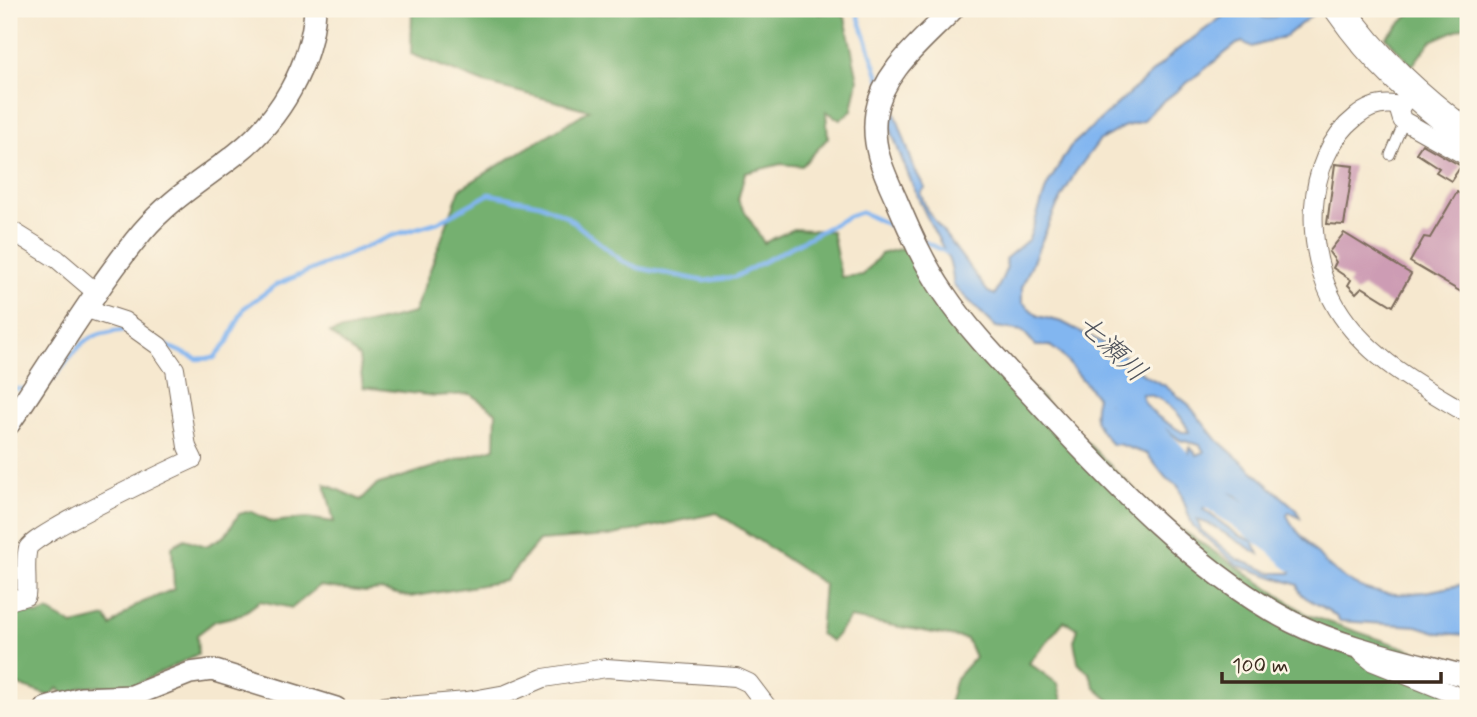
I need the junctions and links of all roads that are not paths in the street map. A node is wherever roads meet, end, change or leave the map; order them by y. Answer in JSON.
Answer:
{"nodes":[{"id":1,"x":315,"y":9,"type":"edge"},
{"id":2,"x":953,"y":9,"type":"edge"},
{"id":3,"x":1340,"y":9,"type":"edge"},
{"id":4,"x":1404,"y":100,"type":"junction"},
{"id":5,"x":1468,"y":136,"type":"edge"},
{"id":6,"x":1390,"y":155,"type":"dead end"},
{"id":7,"x":1468,"y":157,"type":"edge"},
{"id":8,"x":9,"y":229,"type":"edge"},
{"id":9,"x":93,"y":302,"type":"junction"},
{"id":10,"x":1468,"y":414,"type":"edge"},
{"id":11,"x":9,"y":424,"type":"edge"},
{"id":12,"x":9,"y":601,"type":"edge"},
{"id":13,"x":1352,"y":645,"type":"junction"},
{"id":14,"x":1468,"y":677,"type":"edge"},
{"id":15,"x":1468,"y":700,"type":"edge"},
{"id":16,"x":46,"y":708,"type":"edge"},
{"id":17,"x":337,"y":708,"type":"edge"},
{"id":18,"x":390,"y":708,"type":"edge"},
{"id":19,"x":768,"y":708,"type":"edge"}],
"edges":[{"from":1,"to":9,"type":"street"},
{"from":2,"to":13,"type":"street"},
{"from":3,"to":4,"type":"highway"},
{"from":4,"to":5,"type":"highway"},
{"from":4,"to":6,"type":"lane"},
{"from":4,"to":7,"type":"street"},
{"from":4,"to":10,"type":"street"},
{"from":8,"to":9,"type":"street"},
{"from":9,"to":11,"type":"street"},
{"from":9,"to":12,"type":"street"},
{"from":13,"to":14,"type":"street"},
{"from":13,"to":15,"type":"street"},
{"from":16,"to":17,"type":"street"},
{"from":18,"to":19,"type":"street"}]}
